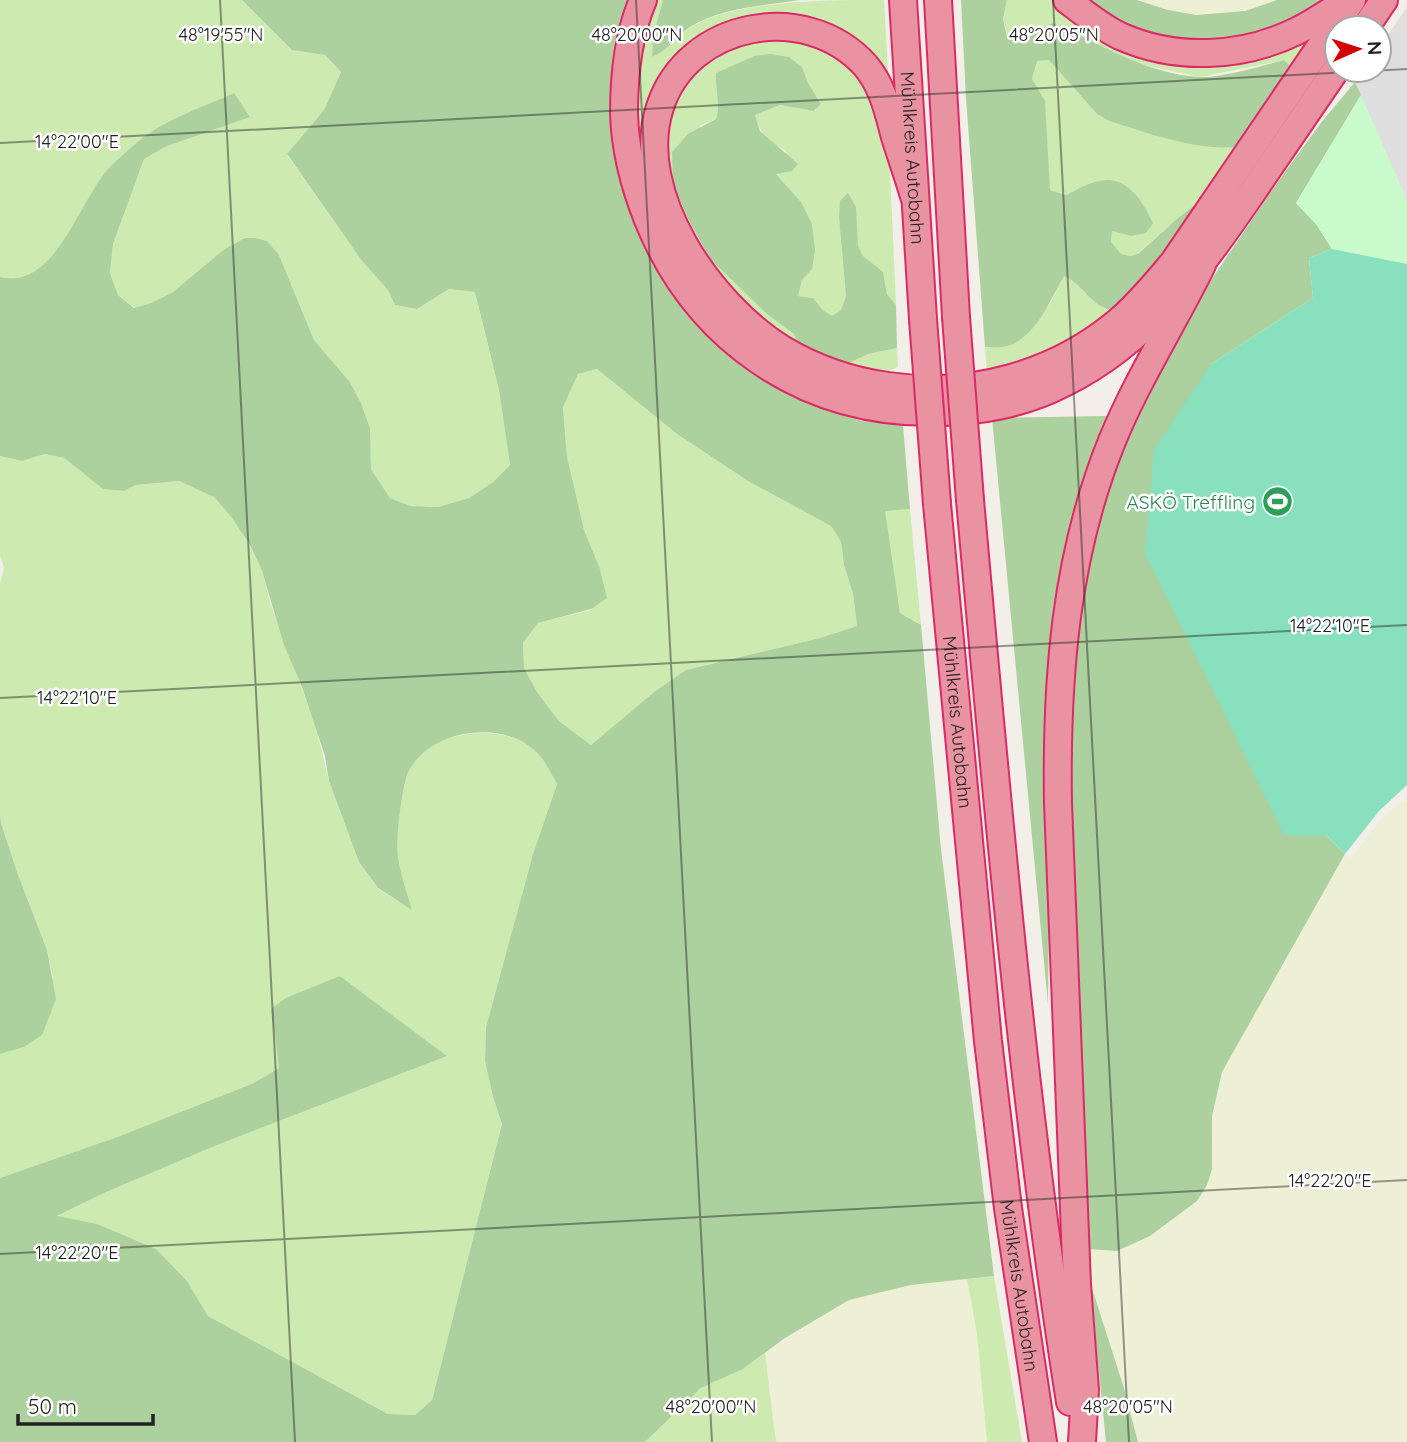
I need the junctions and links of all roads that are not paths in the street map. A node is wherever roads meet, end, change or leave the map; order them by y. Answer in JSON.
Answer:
{"nodes":[{"id":1,"x":643,"y":0,"type":"edge"},
{"id":2,"x":903,"y":0,"type":"edge"},
{"id":3,"x":938,"y":0,"type":"edge"},
{"id":4,"x":1067,"y":0,"type":"edge"},
{"id":5,"x":1350,"y":0,"type":"edge"},
{"id":6,"x":1326,"y":84,"type":"edge"},
{"id":7,"x":914,"y":195,"type":"junction"},
{"id":8,"x":1202,"y":265,"type":"junction"},
{"id":9,"x":1043,"y":1442,"type":"edge"},
{"id":10,"x":1076,"y":1442,"type":"edge"},
{"id":11,"x":1082,"y":1442,"type":"edge"}],
"edges":[{"from":1,"to":8,"type":"highway"},
{"from":2,"to":7,"type":"highway","name":"Mühlkreis Autobahn"},
{"from":3,"to":10,"type":"highway","name":"Mühlkreis Autobahn","bridge":true},
{"from":4,"to":5,"type":"highway"},
{"from":5,"to":7,"type":"highway"},
{"from":6,"to":8,"type":"highway"},
{"from":7,"to":9,"type":"highway","name":"Mühlkreis Autobahn","bridge":true},
{"from":8,"to":11,"type":"highway"}]}
